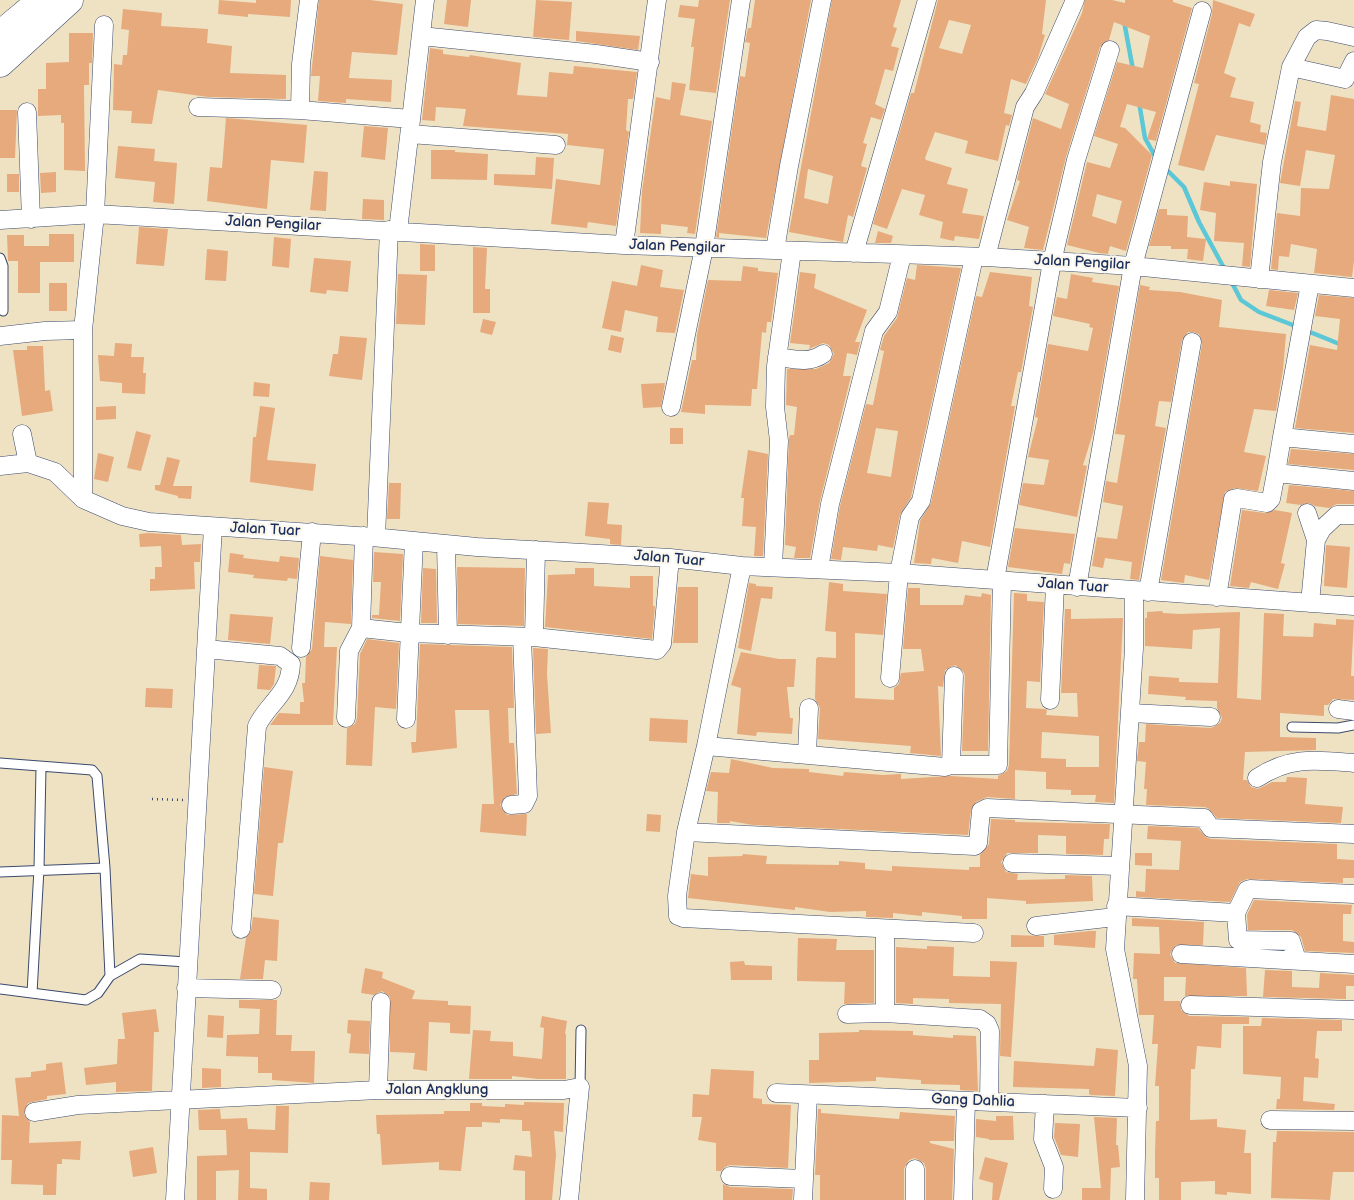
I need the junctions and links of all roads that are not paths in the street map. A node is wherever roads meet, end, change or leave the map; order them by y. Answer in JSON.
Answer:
{"nodes":[{"id":1,"x":36,"y":0,"type":"edge"},
{"id":2,"x":42,"y":0,"type":"edge"},
{"id":3,"x":62,"y":0,"type":"edge"},
{"id":4,"x":69,"y":0,"type":"edge"},
{"id":5,"x":309,"y":0,"type":"edge"},
{"id":6,"x":425,"y":0,"type":"edge"},
{"id":7,"x":657,"y":0,"type":"edge"},
{"id":8,"x":741,"y":0,"type":"edge"},
{"id":9,"x":822,"y":0,"type":"edge"},
{"id":10,"x":927,"y":0,"type":"edge"},
{"id":11,"x":1075,"y":0,"type":"edge"},
{"id":12,"x":1202,"y":11,"type":"dead end"},
{"id":13,"x":104,"y":25,"type":"dead end"},
{"id":14,"x":0,"y":26,"type":"edge"},
{"id":15,"x":0,"y":35,"type":"edge"},
{"id":16,"x":422,"y":36,"type":"junction"},
{"id":17,"x":1354,"y":38,"type":"edge"},
{"id":18,"x":0,"y":49,"type":"edge"},
{"id":19,"x":1110,"y":50,"type":"dead end"},
{"id":20,"x":1354,"y":61,"type":"edge"},
{"id":21,"x":650,"y":62,"type":"junction"},
{"id":22,"x":0,"y":63,"type":"edge"},
{"id":23,"x":1291,"y":67,"type":"junction"},
{"id":24,"x":1350,"y":86,"type":"edge"},
{"id":25,"x":198,"y":107,"type":"dead end"},
{"id":26,"x":300,"y":110,"type":"junction"},
{"id":27,"x":27,"y":112,"type":"dead end"},
{"id":28,"x":410,"y":127,"type":"junction"},
{"id":29,"x":556,"y":145,"type":"dead end"},
{"id":30,"x":95,"y":214,"type":"junction"},
{"id":31,"x":31,"y":219,"type":"junction"},
{"id":32,"x":0,"y":220,"type":"edge"},
{"id":33,"x":393,"y":231,"type":"junction"},
{"id":34,"x":624,"y":245,"type":"junction"},
{"id":35,"x":704,"y":248,"type":"junction"},
{"id":36,"x":784,"y":250,"type":"junction"},
{"id":37,"x":854,"y":254,"type":"junction"},
{"id":38,"x":902,"y":255,"type":"junction"},
{"id":39,"x":980,"y":257,"type":"junction"},
{"id":40,"x":0,"y":258,"type":"edge"},
{"id":41,"x":1052,"y":262,"type":"junction"},
{"id":42,"x":1133,"y":266,"type":"junction"},
{"id":43,"x":1259,"y":279,"type":"junction"},
{"id":44,"x":1310,"y":284,"type":"junction"},
{"id":45,"x":1354,"y":288,"type":"edge"},
{"id":46,"x":3,"y":311,"type":"dead end"},
{"id":47,"x":83,"y":330,"type":"junction"},
{"id":48,"x":0,"y":336,"type":"edge"},
{"id":49,"x":1192,"y":342,"type":"dead end"},
{"id":50,"x":823,"y":354,"type":"dead end"},
{"id":51,"x":777,"y":357,"type":"junction"},
{"id":52,"x":671,"y":407,"type":"dead end"},
{"id":53,"x":22,"y":434,"type":"dead end"},
{"id":54,"x":1282,"y":437,"type":"junction"},
{"id":55,"x":1354,"y":444,"type":"edge"},
{"id":56,"x":1,"y":462,"type":"edge"},
{"id":57,"x":28,"y":463,"type":"junction"},
{"id":58,"x":1276,"y":473,"type":"junction"},
{"id":59,"x":1354,"y":481,"type":"edge"},
{"id":60,"x":83,"y":499,"type":"junction"},
{"id":61,"x":1307,"y":513,"type":"dead end"},
{"id":62,"x":1354,"y":515,"type":"edge"},
{"id":63,"x":213,"y":527,"type":"junction"},
{"id":64,"x":312,"y":532,"type":"junction"},
{"id":65,"x":370,"y":537,"type":"junction"},
{"id":66,"x":1316,"y":540,"type":"junction"},
{"id":67,"x":414,"y":541,"type":"junction"},
{"id":68,"x":446,"y":544,"type":"junction"},
{"id":69,"x":536,"y":550,"type":"junction"},
{"id":70,"x":670,"y":558,"type":"junction"},
{"id":71,"x":742,"y":566,"type":"junction"},
{"id":72,"x":773,"y":566,"type":"junction"},
{"id":73,"x":819,"y":569,"type":"junction"},
{"id":74,"x":899,"y":573,"type":"junction"},
{"id":75,"x":999,"y":580,"type":"junction"},
{"id":76,"x":1055,"y":585,"type":"junction"},
{"id":77,"x":1077,"y":587,"type":"junction"},
{"id":78,"x":1141,"y":591,"type":"junction"},
{"id":79,"x":1217,"y":597,"type":"junction"},
{"id":80,"x":1310,"y":603,"type":"junction"},
{"id":81,"x":1354,"y":606,"type":"edge"},
{"id":82,"x":361,"y":628,"type":"junction"},
{"id":83,"x":408,"y":634,"type":"junction"},
{"id":84,"x":448,"y":635,"type":"junction"},
{"id":85,"x":528,"y":637,"type":"junction"},
{"id":86,"x":301,"y":648,"type":"dead end"},
{"id":87,"x":206,"y":649,"type":"junction"},
{"id":88,"x":954,"y":676,"type":"dead end"},
{"id":89,"x":890,"y":678,"type":"dead end"},
{"id":90,"x":1050,"y":700,"type":"dead end"},
{"id":91,"x":809,"y":708,"type":"dead end"},
{"id":92,"x":1130,"y":713,"type":"junction"},
{"id":93,"x":1211,"y":717,"type":"dead end"},
{"id":94,"x":346,"y":718,"type":"dead end"},
{"id":95,"x":406,"y":719,"type":"dead end"},
{"id":96,"x":1354,"y":725,"type":"edge"},
{"id":97,"x":1292,"y":727,"type":"dead end"},
{"id":98,"x":706,"y":746,"type":"junction"},
{"id":99,"x":807,"y":754,"type":"junction"},
{"id":100,"x":1354,"y":762,"type":"edge"},
{"id":101,"x":0,"y":763,"type":"edge"},
{"id":102,"x":951,"y":765,"type":"junction"},
{"id":103,"x":41,"y":767,"type":"junction"},
{"id":104,"x":1257,"y":778,"type":"dead end"},
{"id":105,"x":511,"y":805,"type":"dead end"},
{"id":106,"x":1125,"y":813,"type":"junction"},
{"id":107,"x":686,"y":832,"type":"junction"},
{"id":108,"x":1354,"y":834,"type":"edge"},
{"id":109,"x":1012,"y":863,"type":"dead end"},
{"id":110,"x":1120,"y":866,"type":"junction"},
{"id":111,"x":105,"y":868,"type":"junction"},
{"id":112,"x":39,"y":869,"type":"junction"},
{"id":113,"x":0,"y":872,"type":"edge"},
{"id":114,"x":1354,"y":894,"type":"edge"},
{"id":115,"x":1116,"y":912,"type":"junction"},
{"id":116,"x":1236,"y":913,"type":"junction"},
{"id":117,"x":1036,"y":926,"type":"dead end"},
{"id":118,"x":241,"y":929,"type":"dead end"},
{"id":119,"x":885,"y":929,"type":"junction"},
{"id":120,"x":974,"y":933,"type":"dead end"},
{"id":121,"x":1181,"y":954,"type":"dead end"},
{"id":122,"x":1297,"y":960,"type":"junction"},
{"id":123,"x":187,"y":962,"type":"junction"},
{"id":124,"x":1354,"y":964,"type":"edge"},
{"id":125,"x":110,"y":976,"type":"junction"},
{"id":126,"x":186,"y":988,"type":"junction"},
{"id":127,"x":0,"y":989,"type":"edge"},
{"id":128,"x":272,"y":990,"type":"dead end"},
{"id":129,"x":32,"y":993,"type":"junction"},
{"id":130,"x":381,"y":1002,"type":"dead end"},
{"id":131,"x":1190,"y":1006,"type":"dead end"},
{"id":132,"x":1354,"y":1010,"type":"edge"},
{"id":133,"x":885,"y":1013,"type":"junction"},
{"id":134,"x":847,"y":1014,"type":"dead end"},
{"id":135,"x":581,"y":1030,"type":"dead end"},
{"id":136,"x":580,"y":1087,"type":"junction"},
{"id":137,"x":378,"y":1090,"type":"junction"},
{"id":138,"x":776,"y":1093,"type":"dead end"},
{"id":139,"x":808,"y":1095,"type":"junction"},
{"id":140,"x":180,"y":1099,"type":"junction"},
{"id":141,"x":966,"y":1101,"type":"junction"},
{"id":142,"x":988,"y":1102,"type":"junction"},
{"id":143,"x":1045,"y":1104,"type":"junction"},
{"id":144,"x":1138,"y":1108,"type":"junction"},
{"id":145,"x":34,"y":1112,"type":"dead end"},
{"id":146,"x":1270,"y":1120,"type":"dead end"},
{"id":147,"x":1354,"y":1121,"type":"edge"},
{"id":148,"x":915,"y":1169,"type":"dead end"},
{"id":149,"x":730,"y":1176,"type":"dead end"},
{"id":150,"x":804,"y":1179,"type":"junction"},
{"id":151,"x":1053,"y":1188,"type":"dead end"},
{"id":152,"x":175,"y":1200,"type":"edge"},
{"id":153,"x":569,"y":1200,"type":"edge"},
{"id":154,"x":803,"y":1200,"type":"edge"},
{"id":155,"x":915,"y":1200,"type":"edge"},
{"id":156,"x":963,"y":1200,"type":"edge"},
{"id":157,"x":1135,"y":1200,"type":"edge"}],
"edges":[{"from":1,"to":14,"type":"highway"},
{"from":2,"to":15,"type":"highway"},
{"from":3,"to":18,"type":"highway"},
{"from":4,"to":22,"type":"highway"},
{"from":5,"to":26,"type":"street"},
{"from":6,"to":16,"type":"street"},
{"from":7,"to":21,"type":"street"},
{"from":8,"to":35,"type":"street"},
{"from":9,"to":36,"type":"street"},
{"from":10,"to":37,"type":"street"},
{"from":11,"to":39,"type":"street"},
{"from":12,"to":42,"type":"street"},
{"from":13,"to":30,"type":"street"},
{"from":16,"to":21,"type":"street"},
{"from":16,"to":28,"type":"street"},
{"from":17,"to":23,"type":"street"},
{"from":19,"to":41,"type":"street"},
{"from":20,"to":24,"type":"street"},
{"from":21,"to":34,"type":"street"},
{"from":23,"to":24,"type":"street"},
{"from":23,"to":43,"type":"street"},
{"from":25,"to":26,"type":"street"},
{"from":26,"to":28,"type":"street"},
{"from":27,"to":31,"type":"street"},
{"from":28,"to":29,"type":"street"},
{"from":28,"to":33,"type":"street"},
{"from":30,"to":31,"type":"street","name":"Jalan Pengilar"},
{"from":30,"to":33,"type":"street","name":"Jalan Pengilar"},
{"from":30,"to":47,"type":"street"},
{"from":31,"to":32,"type":"street","name":"Jalan Pengilar"},
{"from":33,"to":34,"type":"street","name":"Jalan Pengilar"},
{"from":33,"to":65,"type":"street"},
{"from":34,"to":35,"type":"street","name":"Jalan Pengilar"},
{"from":35,"to":36,"type":"street","name":"Jalan Pengilar"},
{"from":35,"to":52,"type":"street"},
{"from":36,"to":37,"type":"street","name":"Jalan Pengilar"},
{"from":36,"to":51,"type":"street"},
{"from":37,"to":38,"type":"street","name":"Jalan Pengilar"},
{"from":38,"to":39,"type":"street","name":"Jalan Pengilar"},
{"from":38,"to":73,"type":"street"},
{"from":39,"to":41,"type":"street","name":"Jalan Pengilar"},
{"from":39,"to":74,"type":"street"},
{"from":40,"to":46,"type":"lane"},
{"from":41,"to":42,"type":"street","name":"Jalan Pengilar"},
{"from":41,"to":75,"type":"street"},
{"from":42,"to":43,"type":"street","name":"Jalan Pengilar"},
{"from":42,"to":77,"type":"street"},
{"from":43,"to":44,"type":"street","name":"Jalan Pengilar"},
{"from":44,"to":45,"type":"street","name":"Jalan Pengilar"},
{"from":44,"to":54,"type":"street"},
{"from":47,"to":48,"type":"street"},
{"from":47,"to":60,"type":"street"},
{"from":49,"to":78,"type":"street"},
{"from":50,"to":51,"type":"street"},
{"from":51,"to":72,"type":"street"},
{"from":53,"to":57,"type":"street"},
{"from":54,"to":55,"type":"street"},
{"from":54,"to":58,"type":"street"},
{"from":56,"to":57,"type":"street","name":"Jalan Tuar"},
{"from":57,"to":60,"type":"street","name":"Jalan Tuar"},
{"from":58,"to":59,"type":"street"},
{"from":58,"to":79,"type":"street"},
{"from":60,"to":63,"type":"street","name":"Jalan Tuar"},
{"from":61,"to":66,"type":"street"},
{"from":62,"to":66,"type":"street"},
{"from":63,"to":64,"type":"street","name":"Jalan Tuar"},
{"from":63,"to":87,"type":"street"},
{"from":64,"to":65,"type":"street","name":"Jalan Tuar"},
{"from":64,"to":86,"type":"street"},
{"from":65,"to":67,"type":"street","name":"Jalan Tuar"},
{"from":65,"to":82,"type":"street"},
{"from":66,"to":80,"type":"street"},
{"from":67,"to":68,"type":"street","name":"Jalan Tuar"},
{"from":67,"to":83,"type":"street"},
{"from":68,"to":69,"type":"street","name":"Jalan Tuar"},
{"from":68,"to":84,"type":"street"},
{"from":69,"to":70,"type":"street","name":"Jalan Tuar"},
{"from":69,"to":85,"type":"street"},
{"from":70,"to":71,"type":"street","name":"Jalan Tuar"},
{"from":70,"to":85,"type":"street"},
{"from":71,"to":72,"type":"street","name":"Jalan Tuar"},
{"from":71,"to":98,"type":"street"},
{"from":72,"to":73,"type":"street","name":"Jalan Tuar"},
{"from":73,"to":74,"type":"street","name":"Jalan Tuar"},
{"from":74,"to":75,"type":"street","name":"Jalan Tuar"},
{"from":74,"to":89,"type":"street"},
{"from":75,"to":76,"type":"street","name":"Jalan Tuar"},
{"from":75,"to":102,"type":"street"},
{"from":76,"to":77,"type":"street","name":"Jalan Tuar"},
{"from":76,"to":90,"type":"street"},
{"from":77,"to":78,"type":"street","name":"Jalan Tuar"},
{"from":78,"to":79,"type":"street","name":"Jalan Tuar"},
{"from":78,"to":92,"type":"street"},
{"from":79,"to":80,"type":"street","name":"Jalan Tuar"},
{"from":80,"to":81,"type":"street","name":"Jalan Tuar"},
{"from":82,"to":83,"type":"street"},
{"from":82,"to":94,"type":"street"},
{"from":83,"to":84,"type":"street"},
{"from":83,"to":95,"type":"street"},
{"from":84,"to":85,"type":"street"},
{"from":85,"to":105,"type":"street"},
{"from":87,"to":118,"type":"street"},
{"from":87,"to":123,"type":"street"},
{"from":88,"to":102,"type":"street"},
{"from":91,"to":99,"type":"street"},
{"from":92,"to":93,"type":"street"},
{"from":92,"to":106,"type":"street"},
{"from":96,"to":97,"type":"lane"},
{"from":98,"to":99,"type":"street"},
{"from":98,"to":107,"type":"street"},
{"from":99,"to":102,"type":"street"},
{"from":100,"to":104,"type":"street"},
{"from":101,"to":103,"type":"lane"},
{"from":103,"to":111,"type":"lane"},
{"from":103,"to":112,"type":"lane"},
{"from":106,"to":107,"type":"street"},
{"from":106,"to":108,"type":"street"},
{"from":106,"to":110,"type":"street"},
{"from":107,"to":119,"type":"street"},
{"from":109,"to":110,"type":"street"},
{"from":110,"to":115,"type":"street"},
{"from":111,"to":112,"type":"lane"},
{"from":111,"to":125,"type":"lane"},
{"from":112,"to":113,"type":"lane"},
{"from":112,"to":129,"type":"lane"},
{"from":114,"to":116,"type":"street"},
{"from":115,"to":116,"type":"street"},
{"from":115,"to":117,"type":"street"},
{"from":115,"to":144,"type":"street"},
{"from":116,"to":122,"type":"street"},
{"from":119,"to":120,"type":"street"},
{"from":119,"to":133,"type":"street"},
{"from":121,"to":122,"type":"street"},
{"from":122,"to":124,"type":"street"},
{"from":123,"to":125,"type":"lane"},
{"from":123,"to":126,"type":"street"},
{"from":125,"to":129,"type":"lane"},
{"from":126,"to":128,"type":"street"},
{"from":126,"to":140,"type":"street"},
{"from":127,"to":129,"type":"lane"},
{"from":130,"to":137,"type":"street"},
{"from":131,"to":132,"type":"street"},
{"from":133,"to":134,"type":"street"},
{"from":133,"to":142,"type":"street"},
{"from":135,"to":136,"type":"lane"},
{"from":136,"to":137,"type":"street","name":"Jalan Angklung"},
{"from":136,"to":153,"type":"street"},
{"from":137,"to":140,"type":"street","name":"Jalan Angklung"},
{"from":138,"to":139,"type":"street","name":"Gang Dahlia"},
{"from":139,"to":141,"type":"street","name":"Gang Dahlia"},
{"from":139,"to":150,"type":"street"},
{"from":140,"to":145,"type":"street","name":"Jalan Angklung"},
{"from":140,"to":152,"type":"street"},
{"from":141,"to":142,"type":"street","name":"Gang Dahlia"},
{"from":141,"to":156,"type":"street"},
{"from":142,"to":143,"type":"street","name":"Gang Dahlia"},
{"from":143,"to":144,"type":"street","name":"Gang Dahlia"},
{"from":143,"to":151,"type":"street"},
{"from":144,"to":157,"type":"street"},
{"from":146,"to":147,"type":"street"},
{"from":148,"to":155,"type":"street"},
{"from":149,"to":150,"type":"street"},
{"from":150,"to":154,"type":"street"}]}
